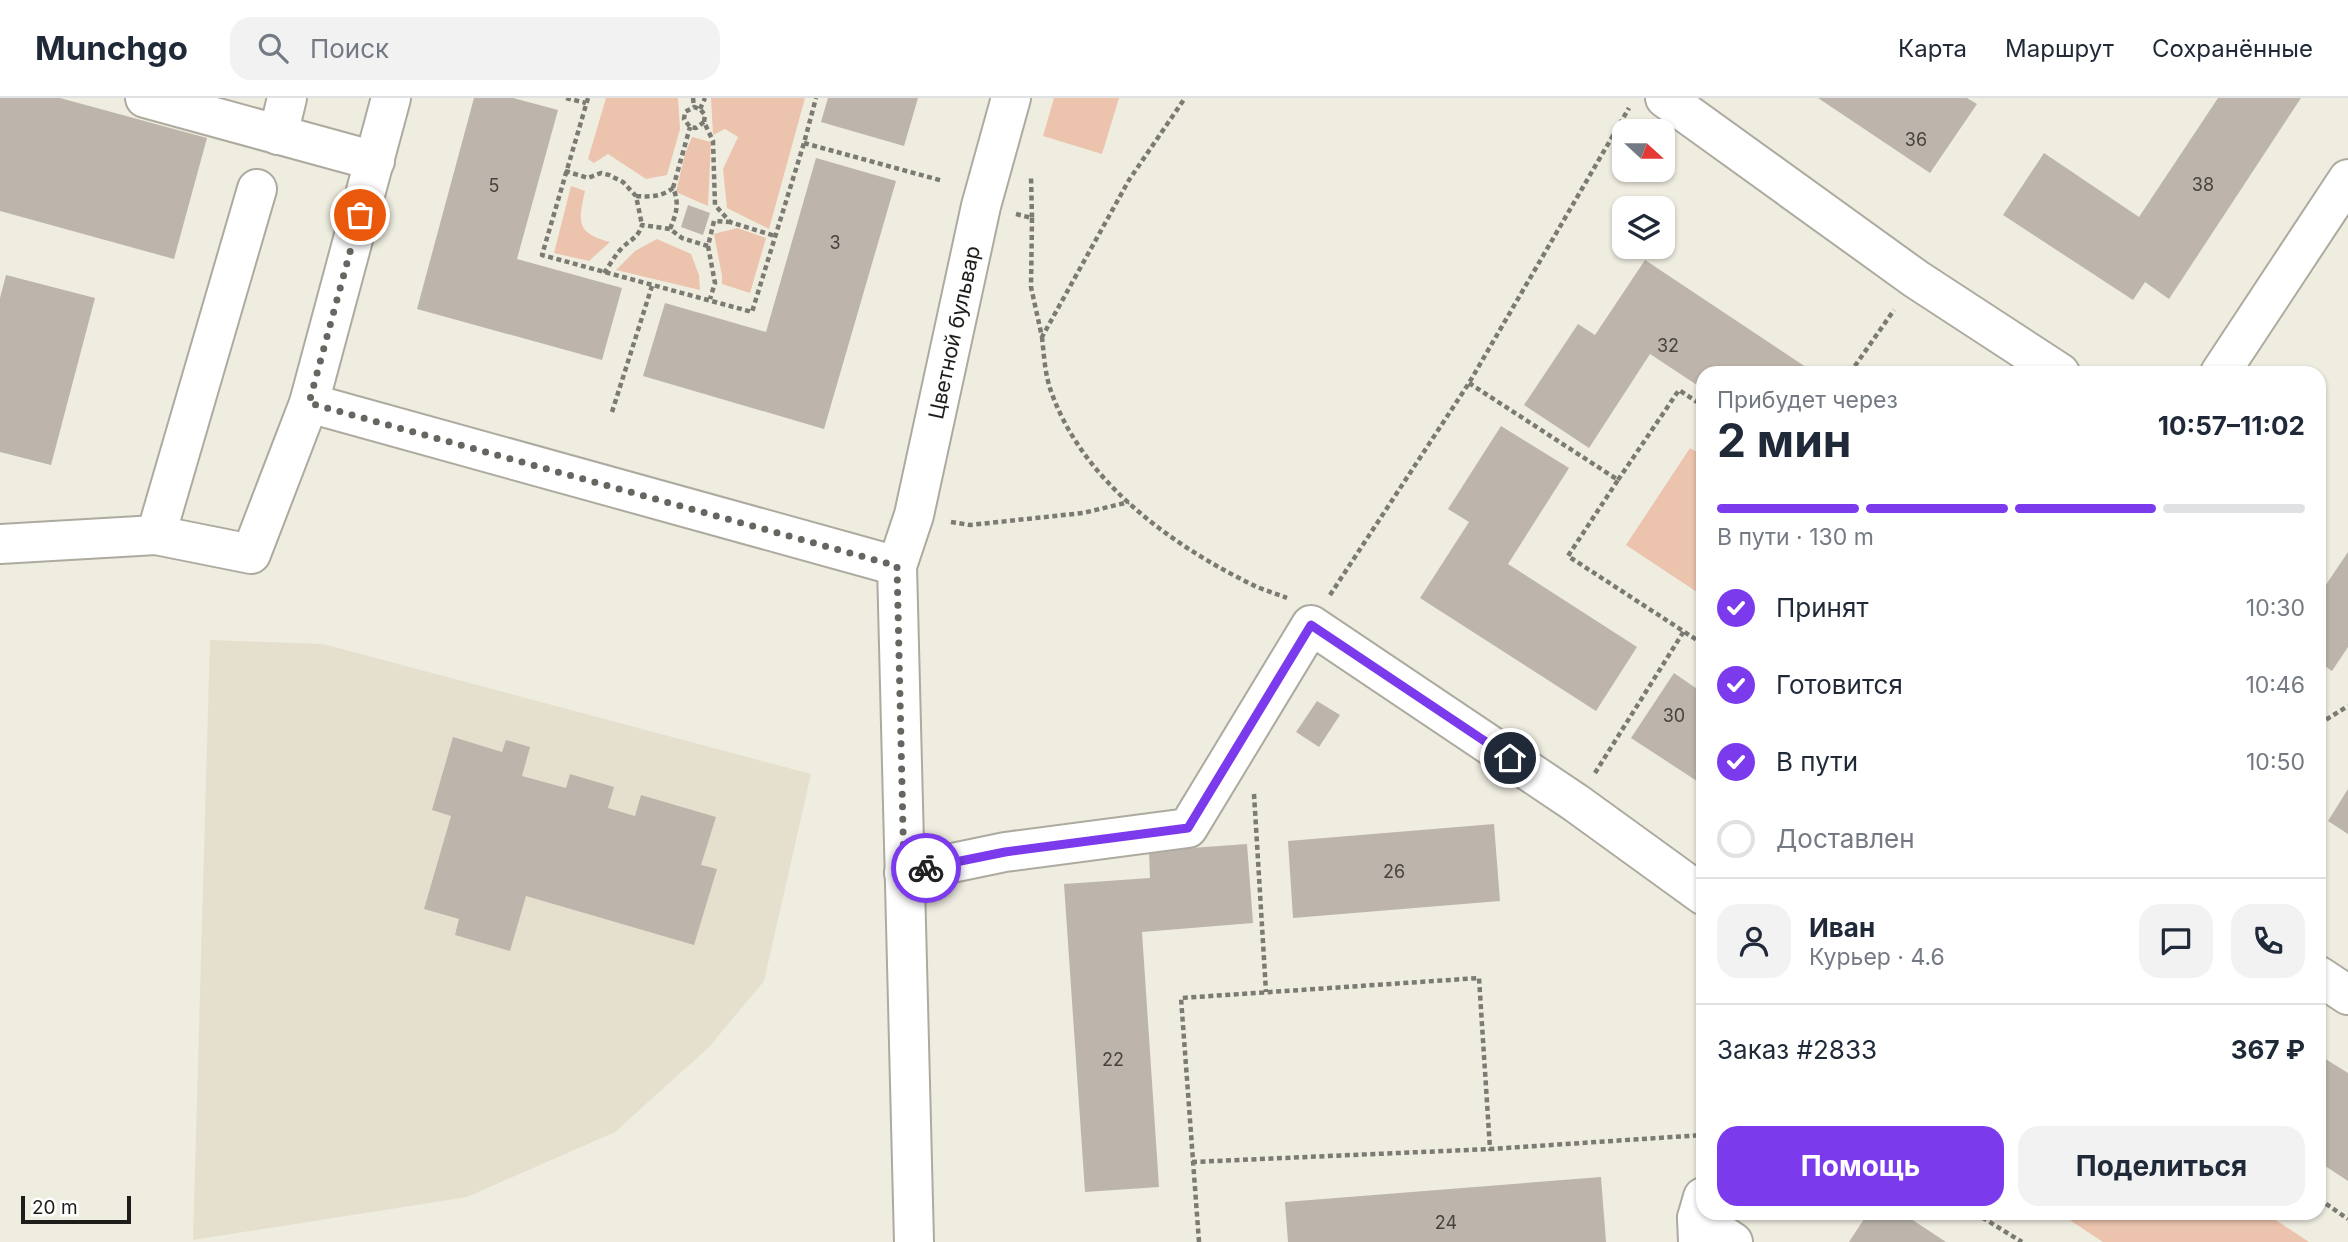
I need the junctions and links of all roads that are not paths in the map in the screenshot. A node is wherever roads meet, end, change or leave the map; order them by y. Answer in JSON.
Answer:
{"nodes":[{"id":1,"x":145,"y":98,"type":"edge"},
{"id":2,"x":287,"y":98,"type":"edge"},
{"id":3,"x":391,"y":98,"type":"edge"},
{"id":4,"x":1012,"y":98,"type":"edge"},
{"id":5,"x":1665,"y":98,"type":"edge"},
{"id":6,"x":278,"y":135,"type":"junction"},
{"id":7,"x":375,"y":161,"type":"junction"},
{"id":8,"x":2348,"y":179,"type":"edge"},
{"id":9,"x":257,"y":189,"type":"dead end"},
{"id":10,"x":2049,"y":366,"type":"edge"},
{"id":11,"x":2225,"y":366,"type":"edge"},
{"id":12,"x":309,"y":403,"type":"junction"},
{"id":13,"x":156,"y":535,"type":"junction"},
{"id":14,"x":0,"y":544,"type":"edge"},
{"id":15,"x":897,"y":566,"type":"junction"},
{"id":16,"x":904,"y":873,"type":"junction"},
{"id":17,"x":1696,"y":890,"type":"edge"},
{"id":18,"x":2326,"y":981,"type":"edge"},
{"id":19,"x":2348,"y":995,"type":"edge"},
{"id":20,"x":1700,"y":1220,"type":"edge"},
{"id":21,"x":914,"y":1242,"type":"edge"},
{"id":22,"x":1733,"y":1242,"type":"edge"}],
"edges":[{"from":1,"to":6,"type":"street"},
{"from":2,"to":6,"type":"street"},
{"from":3,"to":7,"type":"street"},
{"from":4,"to":15,"type":"street","name":"Цветной бульвар"},
{"from":5,"to":10,"type":"street"},
{"from":6,"to":7,"type":"street"},
{"from":7,"to":12,"type":"street"},
{"from":8,"to":11,"type":"street"},
{"from":9,"to":13,"type":"street"},
{"from":12,"to":13,"type":"street"},
{"from":12,"to":15,"type":"street"},
{"from":13,"to":14,"type":"street"},
{"from":15,"to":16,"type":"street","name":"Цветной бульвар"},
{"from":16,"to":17,"type":"street"},
{"from":16,"to":21,"type":"street","name":"Цветной бульвар"},
{"from":18,"to":19,"type":"street"},
{"from":20,"to":22,"type":"street"}]}
